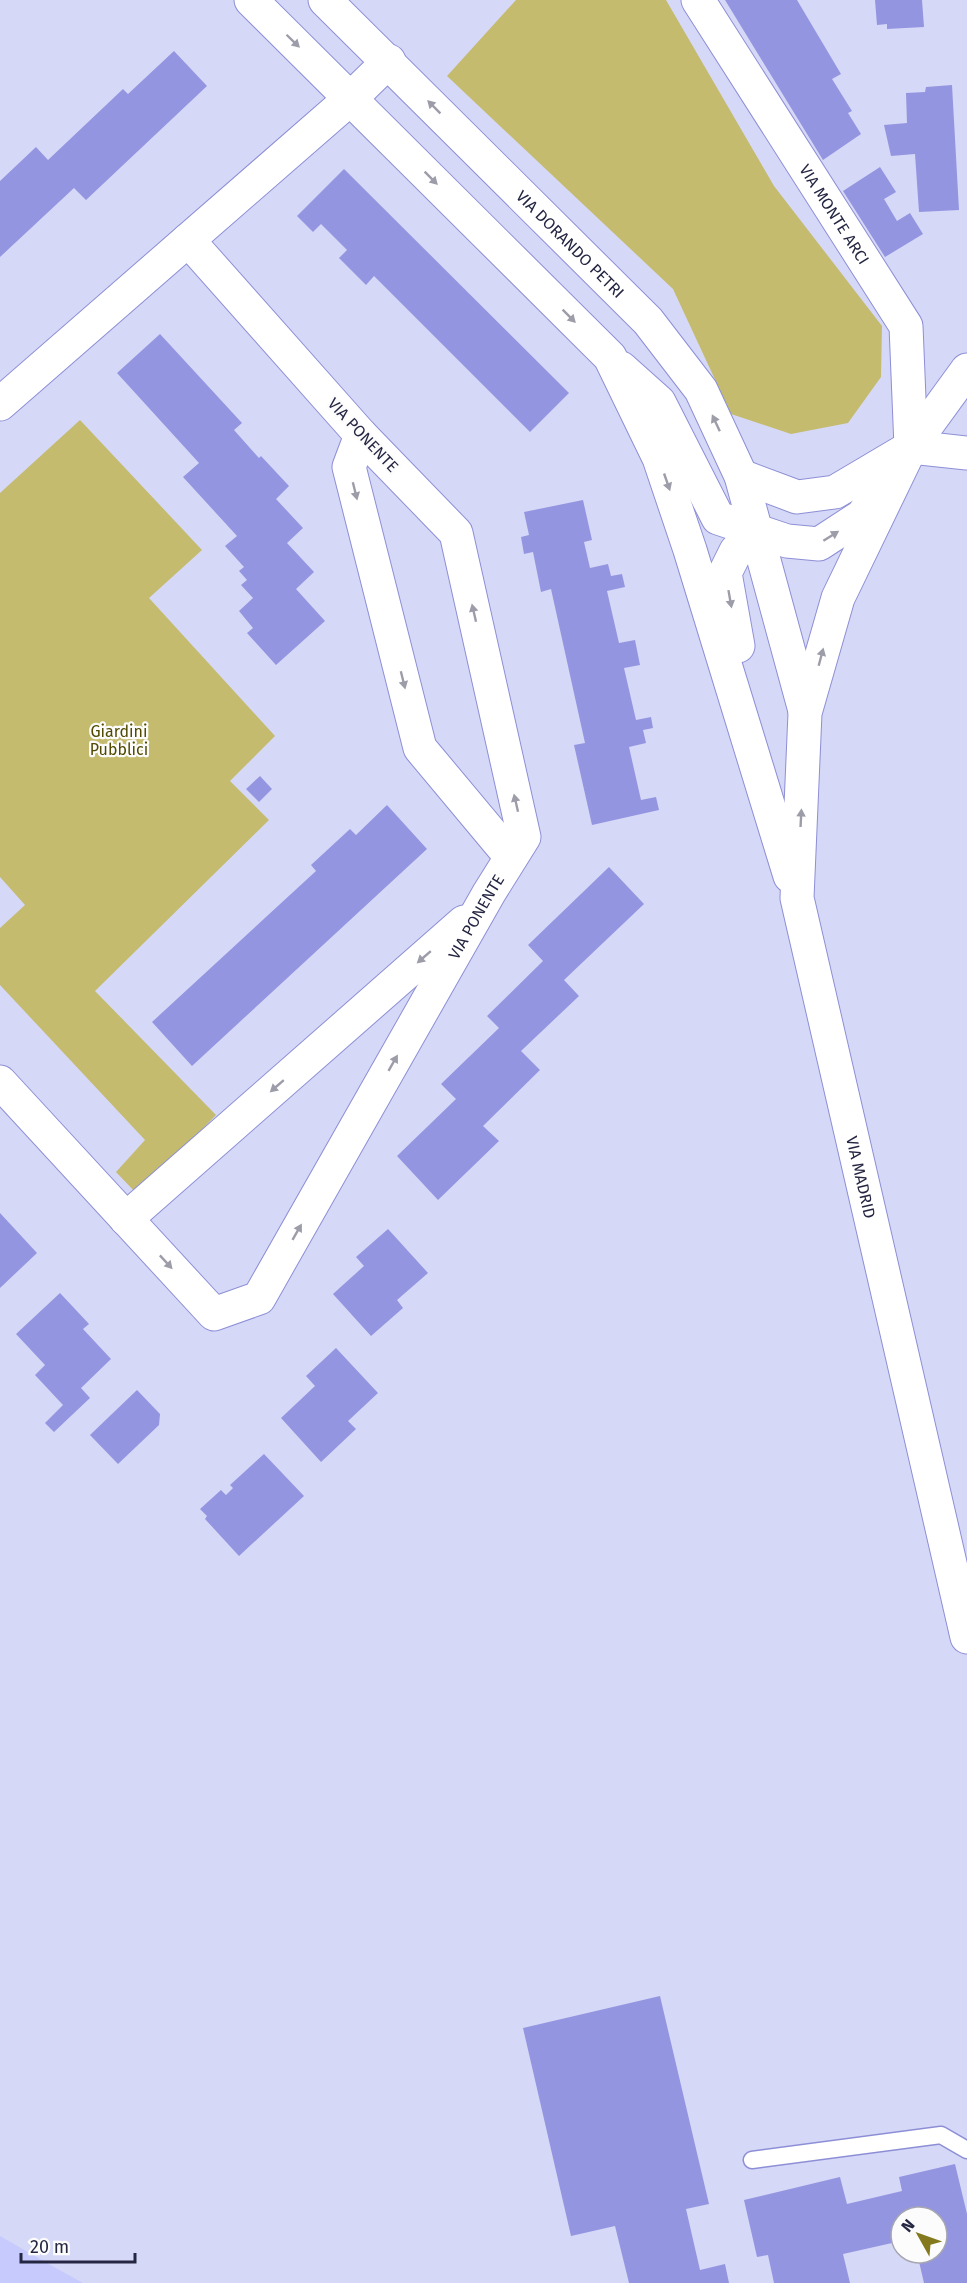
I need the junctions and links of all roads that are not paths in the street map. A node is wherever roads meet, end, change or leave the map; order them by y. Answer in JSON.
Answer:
{"nodes":[{"id":1,"x":251,"y":0,"type":"edge"},
{"id":2,"x":325,"y":0,"type":"edge"},
{"id":3,"x":698,"y":0,"type":"edge"},
{"id":4,"x":389,"y":61,"type":"junction"},
{"id":5,"x":351,"y":98,"type":"junction"},
{"id":6,"x":188,"y":240,"type":"junction"},
{"id":7,"x":610,"y":357,"type":"junction"},
{"id":8,"x":967,"y":370,"type":"edge"},
{"id":9,"x":0,"y":404,"type":"edge"},
{"id":10,"x":361,"y":435,"type":"junction"},
{"id":11,"x":910,"y":447,"type":"junction"},
{"id":12,"x":967,"y":453,"type":"edge"},
{"id":13,"x":741,"y":476,"type":"junction"},
{"id":14,"x":756,"y":531,"type":"junction"},
{"id":15,"x":806,"y":713,"type":"junction"},
{"id":16,"x":757,"y":767,"type":"junction"},
{"id":17,"x":511,"y":857,"type":"junction"},
{"id":18,"x":797,"y":898,"type":"junction"},
{"id":19,"x":483,"y":904,"type":"junction"},
{"id":20,"x":0,"y":1082,"type":"edge"},
{"id":21,"x":126,"y":1219,"type":"junction"},
{"id":22,"x":967,"y":1637,"type":"edge"},
{"id":23,"x":967,"y":2150,"type":"edge"},
{"id":24,"x":752,"y":2160,"type":"dead end"}],
"edges":[{"from":1,"to":5,"type":"street","one_way":true},
{"from":2,"to":4,"type":"street","name":"VIA DORANDO PETRI"},
{"from":3,"to":11,"type":"street","name":"VIA MONTE ARCI"},
{"from":4,"to":5,"type":"street"},
{"from":13,"to":4,"type":"street","name":"VIA DORANDO PETRI","one_way":true},
{"from":5,"to":6,"type":"street"},
{"from":5,"to":7,"type":"street","one_way":true},
{"from":6,"to":9,"type":"street"},
{"from":6,"to":10,"type":"street","name":"VIA PONENTE"},
{"from":7,"to":14,"type":"street"},
{"from":7,"to":16,"type":"street","one_way":true},
{"from":8,"to":11,"type":"street"},
{"from":10,"to":17,"type":"street","one_way":true},
{"from":17,"to":10,"type":"street","name":"VIA PONENTE","one_way":true},
{"from":11,"to":12,"type":"street"},
{"from":11,"to":13,"type":"street"},
{"from":11,"to":14,"type":"street"},
{"from":15,"to":11,"type":"street","one_way":true},
{"from":13,"to":14,"type":"street","name":"VIA DORANDO PETRI"},
{"from":14,"to":15,"type":"street","name":"VIA DORANDO PETRI"},
{"from":14,"to":16,"type":"street","one_way":true},
{"from":18,"to":15,"type":"street","name":"VIA MADRID","one_way":true},
{"from":16,"to":18,"type":"street"},
{"from":17,"to":19,"type":"street","name":"VIA PONENTE"},
{"from":18,"to":22,"type":"street","name":"VIA MADRID"},
{"from":19,"to":21,"type":"street","one_way":true},
{"from":21,"to":19,"type":"street","name":"VIA PONENTE","one_way":true},
{"from":20,"to":21,"type":"street","name":"VIA PONENTE"},
{"from":23,"to":24,"type":"lane"}]}
